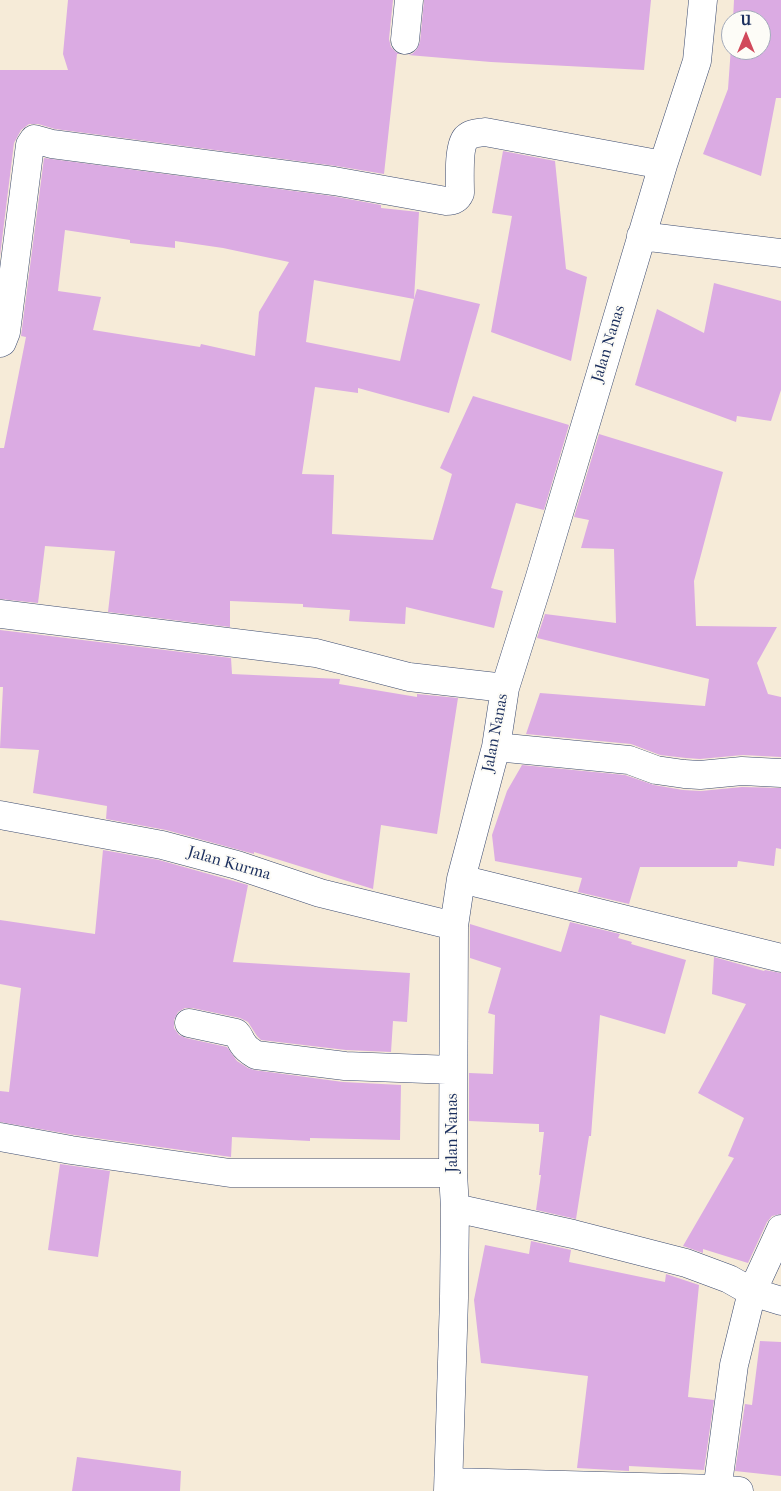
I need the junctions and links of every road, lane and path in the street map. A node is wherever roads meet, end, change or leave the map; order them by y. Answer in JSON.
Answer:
{"nodes":[{"id":1,"x":409,"y":0,"type":"edge"},
{"id":2,"x":703,"y":0,"type":"edge"},
{"id":3,"x":405,"y":40,"type":"dead end"},
{"id":4,"x":663,"y":165,"type":"junction"},
{"id":5,"x":642,"y":236,"type":"junction"},
{"id":6,"x":781,"y":252,"type":"edge"},
{"id":7,"x":0,"y":343,"type":"edge"},
{"id":8,"x":0,"y":614,"type":"edge"},
{"id":9,"x":505,"y":688,"type":"junction"},
{"id":10,"x":496,"y":747,"type":"junction"},
{"id":11,"x":781,"y":773,"type":"edge"},
{"id":12,"x":0,"y":815,"type":"edge"},
{"id":13,"x":461,"y":879,"type":"junction"},
{"id":14,"x":454,"y":926,"type":"junction"},
{"id":15,"x":781,"y":958,"type":"edge"},
{"id":16,"x":189,"y":1023,"type":"dead end"},
{"id":17,"x":453,"y":1070,"type":"junction"},
{"id":18,"x":0,"y":1137,"type":"edge"},
{"id":19,"x":453,"y":1173,"type":"junction"},
{"id":20,"x":455,"y":1208,"type":"junction"},
{"id":21,"x":781,"y":1229,"type":"edge"},
{"id":22,"x":752,"y":1292,"type":"junction"},
{"id":23,"x":781,"y":1301,"type":"edge"},
{"id":24,"x":449,"y":1487,"type":"edge"},
{"id":25,"x":724,"y":1490,"type":"edge"}],
"edges":[{"from":1,"to":3,"type":"street"},
{"from":2,"to":4,"type":"street","name":"Jalan Nanas"},
{"from":4,"to":5,"type":"street","name":"Jalan Nanas"},
{"from":4,"to":7,"type":"street"},
{"from":5,"to":6,"type":"street"},
{"from":5,"to":9,"type":"street","name":"Jalan Nanas"},
{"from":8,"to":9,"type":"street"},
{"from":9,"to":10,"type":"street","name":"Jalan Nanas"},
{"from":10,"to":11,"type":"street"},
{"from":10,"to":13,"type":"street","name":"Jalan Nanas"},
{"from":12,"to":14,"type":"street","name":"Jalan Kurma"},
{"from":13,"to":14,"type":"street","name":"Jalan Nanas"},
{"from":13,"to":15,"type":"street"},
{"from":14,"to":17,"type":"street","name":"Jalan Nanas"},
{"from":16,"to":17,"type":"street"},
{"from":17,"to":19,"type":"street","name":"Jalan Nanas"},
{"from":18,"to":19,"type":"street"},
{"from":19,"to":20,"type":"street","name":"Jalan Nanas"},
{"from":20,"to":22,"type":"street"},
{"from":20,"to":24,"type":"street","name":"Jalan Nanas"},
{"from":21,"to":22,"type":"street"},
{"from":22,"to":23,"type":"street"},
{"from":22,"to":25,"type":"street"},
{"from":24,"to":25,"type":"street"}]}
